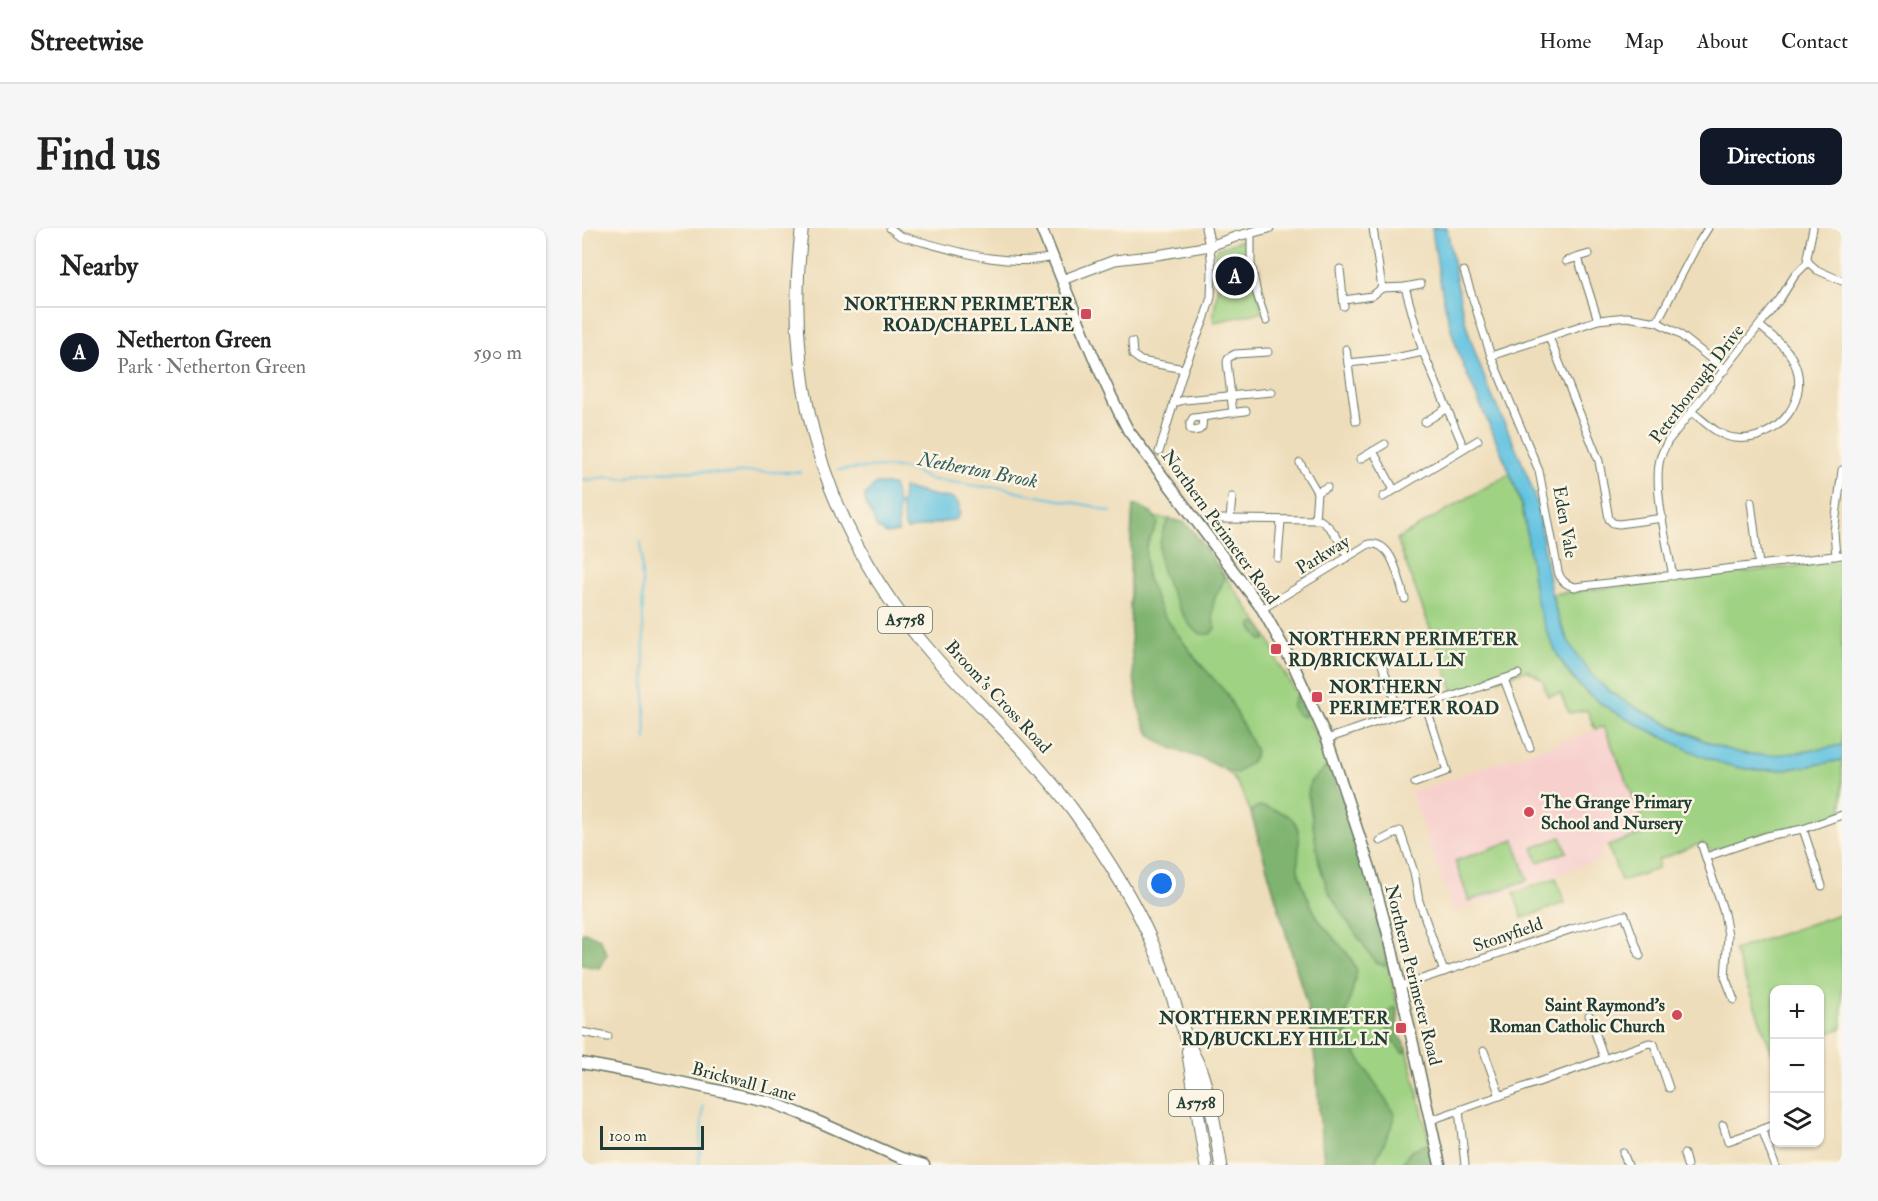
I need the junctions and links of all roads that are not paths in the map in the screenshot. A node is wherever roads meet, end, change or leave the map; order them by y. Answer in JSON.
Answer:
{"nodes":[{"id":1,"x":802,"y":228,"type":"edge"},
{"id":2,"x":890,"y":228,"type":"edge"},
{"id":3,"x":1041,"y":228,"type":"edge"},
{"id":4,"x":1206,"y":228,"type":"edge"},
{"id":5,"x":1269,"y":228,"type":"edge"},
{"id":6,"x":1373,"y":228,"type":"edge"},
{"id":7,"x":1708,"y":228,"type":"edge"},
{"id":8,"x":1813,"y":228,"type":"edge"},
{"id":9,"x":1251,"y":232,"type":"junction"},
{"id":10,"x":1210,"y":246,"type":"junction"},
{"id":11,"x":1589,"y":254,"type":"dead end"},
{"id":12,"x":1053,"y":257,"type":"junction"},
{"id":13,"x":1578,"y":258,"type":"junction"},
{"id":14,"x":1566,"y":261,"type":"dead end"},
{"id":15,"x":1808,"y":262,"type":"junction"},
{"id":16,"x":1340,"y":269,"type":"dead end"},
{"id":17,"x":1464,"y":271,"type":"dead end"},
{"id":18,"x":1062,"y":280,"type":"junction"},
{"id":19,"x":1842,"y":281,"type":"edge"},
{"id":20,"x":1421,"y":284,"type":"dead end"},
{"id":21,"x":1382,"y":288,"type":"junction"},
{"id":22,"x":1405,"y":288,"type":"junction"},
{"id":23,"x":1598,"y":320,"type":"junction"},
{"id":24,"x":1266,"y":321,"type":"dead end"},
{"id":25,"x":1657,"y":322,"type":"junction"},
{"id":26,"x":1760,"y":326,"type":"junction"},
{"id":27,"x":1549,"y":337,"type":"junction"},
{"id":28,"x":1132,"y":342,"type":"dead end"},
{"id":29,"x":1346,"y":349,"type":"dead end"},
{"id":30,"x":1268,"y":352,"type":"dead end"},
{"id":31,"x":1423,"y":352,"type":"junction"},
{"id":32,"x":1491,"y":356,"type":"junction"},
{"id":33,"x":1348,"y":363,"type":"junction"},
{"id":34,"x":1184,"y":369,"type":"junction"},
{"id":35,"x":1725,"y":370,"type":"junction"},
{"id":36,"x":1272,"y":392,"type":"dead end"},
{"id":37,"x":1231,"y":396,"type":"junction"},
{"id":38,"x":1174,"y":403,"type":"junction"},
{"id":39,"x":1447,"y":408,"type":"junction"},
{"id":40,"x":1246,"y":411,"type":"dead end"},
{"id":41,"x":1692,"y":412,"type":"junction"},
{"id":42,"x":1233,"y":413,"type":"junction"},
{"id":43,"x":1203,"y":417,"type":"dead end"},
{"id":44,"x":1356,"y":421,"type":"dead end"},
{"id":45,"x":1425,"y":422,"type":"dead end"},
{"id":46,"x":1478,"y":440,"type":"dead end"},
{"id":47,"x":1385,"y":444,"type":"dead end"},
{"id":48,"x":1464,"y":448,"type":"junction"},
{"id":49,"x":1373,"y":451,"type":"junction"},
{"id":50,"x":1159,"y":452,"type":"dead end"},
{"id":51,"x":1360,"y":459,"type":"dead end"},
{"id":52,"x":1300,"y":463,"type":"dead end"},
{"id":53,"x":1842,"y":470,"type":"edge"},
{"id":54,"x":1327,"y":487,"type":"dead end"},
{"id":55,"x":1394,"y":489,"type":"junction"},
{"id":56,"x":1317,"y":492,"type":"junction"},
{"id":57,"x":1232,"y":497,"type":"dead end"},
{"id":58,"x":1383,"y":497,"type":"dead end"},
{"id":59,"x":1751,"y":502,"type":"dead end"},
{"id":60,"x":1663,"y":518,"type":"junction"},
{"id":61,"x":1221,"y":519,"type":"dead end"},
{"id":62,"x":1230,"y":519,"type":"junction"},
{"id":63,"x":1281,"y":520,"type":"junction"},
{"id":64,"x":1315,"y":520,"type":"junction"},
{"id":65,"x":1839,"y":555,"type":"edge"},
{"id":66,"x":1348,"y":557,"type":"junction"},
{"id":67,"x":1278,"y":558,"type":"dead end"},
{"id":68,"x":1759,"y":565,"type":"junction"},
{"id":69,"x":1672,"y":576,"type":"junction"},
{"id":70,"x":1405,"y":599,"type":"dead end"},
{"id":71,"x":1262,"y":609,"type":"junction"},
{"id":72,"x":1380,"y":659,"type":"dead end"},
{"id":73,"x":1518,"y":674,"type":"dead end"},
{"id":74,"x":1504,"y":679,"type":"junction"},
{"id":75,"x":1426,"y":706,"type":"junction"},
{"id":76,"x":1400,"y":715,"type":"junction"},
{"id":77,"x":1328,"y":739,"type":"junction"},
{"id":78,"x":1530,"y":748,"type":"dead end"},
{"id":79,"x":1415,"y":783,"type":"dead end"},
{"id":80,"x":1842,"y":815,"type":"edge"},
{"id":81,"x":1803,"y":829,"type":"junction"},
{"id":82,"x":1380,"y":841,"type":"dead end"},
{"id":83,"x":1702,"y":846,"type":"dead end"},
{"id":84,"x":1706,"y":857,"type":"junction"},
{"id":85,"x":1822,"y":886,"type":"dead end"},
{"id":86,"x":1640,"y":956,"type":"dead end"},
{"id":87,"x":1444,"y":972,"type":"junction"},
{"id":88,"x":1401,"y":986,"type":"junction"},
{"id":89,"x":1734,"y":1000,"type":"dead end"},
{"id":90,"x":1588,"y":1015,"type":"dead end"},
{"id":91,"x":582,"y":1032,"type":"edge"},
{"id":92,"x":608,"y":1037,"type":"dead end"},
{"id":93,"x":1187,"y":1040,"type":"junction"},
{"id":94,"x":1484,"y":1051,"type":"dead end"},
{"id":95,"x":1604,"y":1058,"type":"junction"},
{"id":96,"x":582,"y":1063,"type":"edge"},
{"id":97,"x":1669,"y":1088,"type":"dead end"},
{"id":98,"x":1500,"y":1096,"type":"junction"},
{"id":99,"x":1459,"y":1110,"type":"junction"},
{"id":100,"x":1431,"y":1120,"type":"junction"},
{"id":101,"x":1723,"y":1125,"type":"dead end"},
{"id":102,"x":1770,"y":1126,"type":"edge"},
{"id":103,"x":1762,"y":1129,"type":"junction"},
{"id":104,"x":1623,"y":1153,"type":"dead end"},
{"id":105,"x":1684,"y":1154,"type":"dead end"},
{"id":106,"x":924,"y":1165,"type":"edge"},
{"id":107,"x":1206,"y":1165,"type":"edge"},
{"id":108,"x":1221,"y":1165,"type":"edge"},
{"id":109,"x":1440,"y":1165,"type":"edge"},
{"id":110,"x":1465,"y":1165,"type":"edge"},
{"id":111,"x":1628,"y":1165,"type":"edge"},
{"id":112,"x":1687,"y":1165,"type":"edge"},
{"id":113,"x":1775,"y":1165,"type":"edge"}],
"edges":[{"from":1,"to":93,"type":"highway","name":"Broom's Cross Road","number":"A5758"},
{"from":2,"to":12,"type":"street"},
{"from":3,"to":12,"type":"main road","name":"Northern Perimeter Road"},
{"from":4,"to":10,"type":"street"},
{"from":5,"to":9,"type":"street"},
{"from":6,"to":21,"type":"street"},
{"from":7,"to":25,"type":"street"},
{"from":8,"to":15,"type":"street"},
{"from":9,"to":10,"type":"street"},
{"from":9,"to":24,"type":"street"},
{"from":10,"to":18,"type":"street"},
{"from":10,"to":34,"type":"street"},
{"from":11,"to":13,"type":"street"},
{"from":12,"to":18,"type":"main road","name":"Northern Perimeter Road"},
{"from":13,"to":14,"type":"street"},
{"from":13,"to":23,"type":"street"},
{"from":15,"to":19,"type":"street"},
{"from":15,"to":26,"type":"street","name":"Peterborough Drive"},
{"from":16,"to":21,"type":"street"},
{"from":17,"to":32,"type":"street","name":"Eden Vale"},
{"from":18,"to":71,"type":"main road","name":"Northern Perimeter Road"},
{"from":20,"to":22,"type":"street"},
{"from":21,"to":22,"type":"street"},
{"from":22,"to":31,"type":"street"},
{"from":23,"to":25,"type":"street"},
{"from":23,"to":27,"type":"street"},
{"from":25,"to":35,"type":"street"},
{"from":26,"to":35,"type":"street","name":"Peterborough Drive"},
{"from":26,"to":41,"type":"street"},
{"from":27,"to":32,"type":"street"},
{"from":27,"to":60,"type":"street"},
{"from":28,"to":34,"type":"street"},
{"from":29,"to":33,"type":"street"},
{"from":30,"to":37,"type":"street"},
{"from":31,"to":33,"type":"street"},
{"from":31,"to":39,"type":"street"},
{"from":32,"to":69,"type":"street","name":"Eden Vale"},
{"from":33,"to":44,"type":"street"},
{"from":34,"to":38,"type":"street"},
{"from":35,"to":41,"type":"street","name":"Peterborough Drive"},
{"from":36,"to":37,"type":"street"},
{"from":37,"to":38,"type":"street"},
{"from":37,"to":42,"type":"street"},
{"from":38,"to":50,"type":"street"},
{"from":39,"to":45,"type":"street"},
{"from":39,"to":48,"type":"street"},
{"from":40,"to":42,"type":"street"},
{"from":41,"to":60,"type":"street","name":"Peterborough Drive"},
{"from":42,"to":43,"type":"street"},
{"from":46,"to":48,"type":"street"},
{"from":47,"to":49,"type":"street"},
{"from":48,"to":55,"type":"street"},
{"from":49,"to":51,"type":"street"},
{"from":49,"to":55,"type":"street"},
{"from":52,"to":56,"type":"street"},
{"from":53,"to":65,"type":"street"},
{"from":54,"to":56,"type":"street"},
{"from":55,"to":58,"type":"street"},
{"from":56,"to":64,"type":"street"},
{"from":57,"to":62,"type":"street"},
{"from":59,"to":68,"type":"street"},
{"from":60,"to":69,"type":"street","name":"Peterborough Drive"},
{"from":61,"to":62,"type":"street"},
{"from":62,"to":63,"type":"street"},
{"from":63,"to":64,"type":"street"},
{"from":63,"to":67,"type":"street"},
{"from":64,"to":66,"type":"street"},
{"from":65,"to":68,"type":"street","name":"Eden Vale"},
{"from":66,"to":70,"type":"street","name":"Parkway"},
{"from":66,"to":71,"type":"street","name":"Parkway"},
{"from":68,"to":69,"type":"street","name":"Eden Vale"},
{"from":71,"to":77,"type":"main road","name":"Northern Perimeter Road"},
{"from":72,"to":76,"type":"street"},
{"from":73,"to":74,"type":"street"},
{"from":74,"to":75,"type":"street"},
{"from":74,"to":78,"type":"street"},
{"from":75,"to":76,"type":"street"},
{"from":75,"to":79,"type":"street"},
{"from":76,"to":77,"type":"street"},
{"from":77,"to":88,"type":"main road","name":"Northern Perimeter Road"},
{"from":80,"to":81,"type":"street"},
{"from":81,"to":84,"type":"street"},
{"from":81,"to":85,"type":"street"},
{"from":82,"to":87,"type":"street"},
{"from":83,"to":84,"type":"street"},
{"from":84,"to":89,"type":"street"},
{"from":86,"to":87,"type":"street","name":"Stonyfield"},
{"from":87,"to":88,"type":"street","name":"Stonyfield"},
{"from":88,"to":100,"type":"main road","name":"Northern Perimeter Road"},
{"from":90,"to":95,"type":"street"},
{"from":91,"to":92,"type":"street"},
{"from":93,"to":107,"type":"highway","name":"Broom's Cross Road","number":"A5758"},
{"from":93,"to":108,"type":"highway","name":"Broom's Cross Road","number":"A5758"},
{"from":94,"to":98,"type":"street"},
{"from":95,"to":97,"type":"street"},
{"from":95,"to":98,"type":"street"},
{"from":96,"to":106,"type":"main road","name":"Brickwall Lane"},
{"from":98,"to":99,"type":"street"},
{"from":99,"to":100,"type":"street"},
{"from":99,"to":110,"type":"street"},
{"from":100,"to":109,"type":"main road","name":"Northern Perimeter Road"},
{"from":101,"to":103,"type":"street"},
{"from":102,"to":103,"type":"street"},
{"from":103,"to":113,"type":"street"},
{"from":104,"to":111,"type":"street"},
{"from":105,"to":112,"type":"street"}]}
